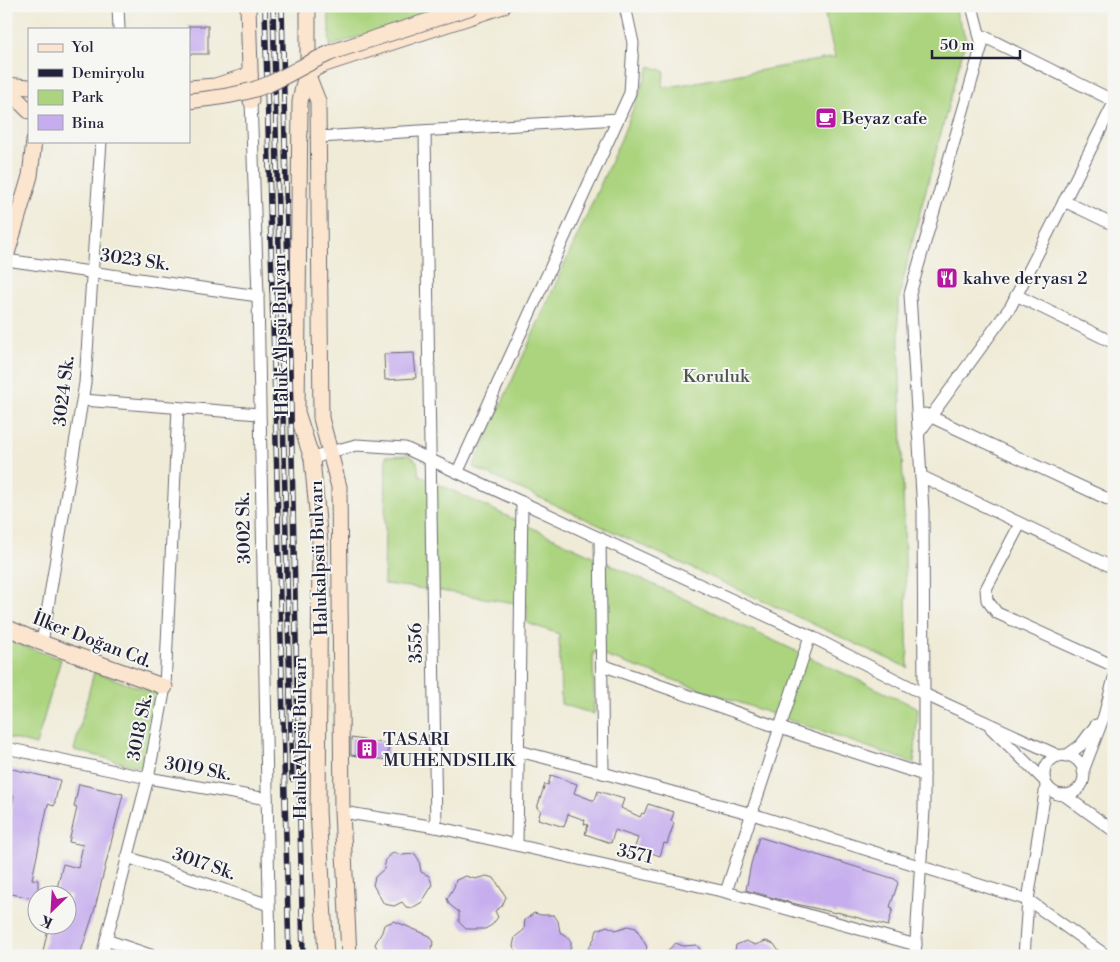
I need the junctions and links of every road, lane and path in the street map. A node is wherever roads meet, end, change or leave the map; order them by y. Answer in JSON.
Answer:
{"nodes":[{"id":1,"x":118,"y":6,"type":"edge"},
{"id":2,"x":248,"y":6,"type":"edge"},
{"id":3,"x":308,"y":6,"type":"edge"},
{"id":4,"x":474,"y":6,"type":"edge"},
{"id":5,"x":503,"y":6,"type":"edge"},
{"id":6,"x":624,"y":6,"type":"edge"},
{"id":7,"x":972,"y":6,"type":"edge"},
{"id":8,"x":119,"y":28,"type":"edge"},
{"id":9,"x":979,"y":34,"type":"junction"},
{"id":10,"x":307,"y":73,"type":"junction"},
{"id":11,"x":250,"y":75,"type":"junction"},
{"id":12,"x":6,"y":86,"type":"edge"},
{"id":13,"x":28,"y":87,"type":"edge"},
{"id":14,"x":190,"y":88,"type":"edge"},
{"id":15,"x":190,"y":100,"type":"edge"},
{"id":16,"x":251,"y":100,"type":"joint"},
{"id":17,"x":1114,"y":102,"type":"edge"},
{"id":18,"x":28,"y":110,"type":"edge"},
{"id":19,"x":618,"y":119,"type":"junction"},
{"id":20,"x":424,"y":131,"type":"junction"},
{"id":21,"x":319,"y":137,"type":"junction"},
{"id":22,"x":34,"y":142,"type":"edge"},
{"id":23,"x":100,"y":142,"type":"edge"},
{"id":24,"x":1064,"y":201,"type":"junction"},
{"id":25,"x":1114,"y":225,"type":"edge"},
{"id":26,"x":6,"y":258,"type":"edge"},
{"id":27,"x":93,"y":271,"type":"junction"},
{"id":28,"x":1016,"y":295,"type":"junction"},
{"id":29,"x":258,"y":296,"type":"junction"},
{"id":30,"x":1114,"y":343,"type":"edge"},
{"id":31,"x":83,"y":400,"type":"junction"},
{"id":32,"x":178,"y":408,"type":"junction"},
{"id":33,"x":917,"y":411,"type":"junction"},
{"id":34,"x":259,"y":414,"type":"junction"},
{"id":35,"x":932,"y":416,"type":"junction"},
{"id":36,"x":918,"y":434,"type":"junction"},
{"id":37,"x":330,"y":452,"type":"junction"},
{"id":38,"x":312,"y":459,"type":"junction"},
{"id":39,"x":431,"y":459,"type":"junction"},
{"id":40,"x":458,"y":471,"type":"junction"},
{"id":41,"x":921,"y":476,"type":"junction"},
{"id":42,"x":522,"y":502,"type":"junction"},
{"id":43,"x":1114,"y":502,"type":"edge"},
{"id":44,"x":1020,"y":524,"type":"junction"},
{"id":45,"x":600,"y":538,"type":"junction"},
{"id":46,"x":1114,"y":568,"type":"edge"},
{"id":47,"x":6,"y":627,"type":"edge"},
{"id":48,"x":810,"y":636,"type":"junction"},
{"id":49,"x":42,"y":643,"type":"junction"},
{"id":50,"x":602,"y":665,"type":"junction"},
{"id":51,"x":1114,"y":666,"type":"edge"},
{"id":52,"x":1114,"y":678,"type":"edge"},
{"id":53,"x":165,"y":687,"type":"junction"},
{"id":54,"x":924,"y":694,"type":"junction"},
{"id":55,"x":1112,"y":696,"type":"edge"},
{"id":56,"x":1104,"y":716,"type":"junction"},
{"id":57,"x":984,"y":721,"type":"junction"},
{"id":58,"x":780,"y":728,"type":"junction"},
{"id":59,"x":6,"y":748,"type":"edge"},
{"id":60,"x":519,"y":752,"type":"junction"},
{"id":61,"x":1062,"y":756,"type":"junction"},
{"id":62,"x":1083,"y":771,"type":"junction"},
{"id":63,"x":603,"y":773,"type":"junction"},
{"id":64,"x":924,"y":775,"type":"junction"},
{"id":65,"x":148,"y":778,"type":"junction"},
{"id":66,"x":1045,"y":783,"type":"junction"},
{"id":67,"x":1064,"y":795,"type":"junction"},
{"id":68,"x":267,"y":799,"type":"junction"},
{"id":69,"x":342,"y":812,"type":"junction"},
{"id":70,"x":752,"y":814,"type":"junction"},
{"id":71,"x":436,"y":826,"type":"junction"},
{"id":72,"x":1114,"y":831,"type":"edge"},
{"id":73,"x":517,"y":845,"type":"junction"},
{"id":74,"x":127,"y":857,"type":"junction"},
{"id":75,"x":921,"y":865,"type":"junction"},
{"id":76,"x":726,"y":892,"type":"junction"},
{"id":77,"x":1028,"y":900,"type":"junction"},
{"id":78,"x":269,"y":905,"type":"junction"},
{"id":79,"x":106,"y":940,"type":"junction"},
{"id":80,"x":915,"y":950,"type":"edge"},
{"id":81,"x":102,"y":956,"type":"edge"},
{"id":82,"x":153,"y":956,"type":"edge"},
{"id":83,"x":270,"y":956,"type":"edge"},
{"id":84,"x":326,"y":956,"type":"edge"},
{"id":85,"x":349,"y":956,"type":"edge"},
{"id":86,"x":1024,"y":956,"type":"edge"},
{"id":87,"x":1107,"y":956,"type":"edge"}],
"edges":[{"from":1,"to":8,"type":"street"},
{"from":2,"to":11,"type":"main road"},
{"from":3,"to":10,"type":"main road"},
{"from":4,"to":15,"type":"main road","bridge":true},
{"from":5,"to":10,"type":"main road"},
{"from":6,"to":19,"type":"street"},
{"from":7,"to":9,"type":"street"},
{"from":9,"to":17,"type":"street"},
{"from":9,"to":33,"type":"street"},
{"from":10,"to":21,"type":"main road","name":"Halukalpsü Bulvarı"},
{"from":10,"to":38,"type":"main road","name":"Haluk Alpsü Bulvarı"},
{"from":11,"to":14,"type":"main road"},
{"from":11,"to":16,"type":"main road"},
{"from":12,"to":13,"type":"main road"},
{"from":12,"to":18,"type":"main road"},
{"from":16,"to":29,"type":"street","name":"3002 Sk."},
{"from":17,"to":24,"type":"street"},
{"from":19,"to":20,"type":"street"},
{"from":19,"to":40,"type":"street"},
{"from":20,"to":21,"type":"street"},
{"from":20,"to":39,"type":"street","name":"3556"},
{"from":21,"to":37,"type":"main road","name":"Halukalpsü Bulvarı"},
{"from":22,"to":26,"type":"main road"},
{"from":23,"to":27,"type":"street","name":"3024 Sk."},
{"from":24,"to":25,"type":"street"},
{"from":24,"to":28,"type":"street"},
{"from":26,"to":27,"type":"street","name":"3023 Sk."},
{"from":27,"to":29,"type":"street","name":"3023 Sk."},
{"from":27,"to":31,"type":"street","name":"3024 Sk."},
{"from":28,"to":30,"type":"street"},
{"from":28,"to":35,"type":"street"},
{"from":29,"to":34,"type":"street","name":"3002 Sk."},
{"from":31,"to":32,"type":"street"},
{"from":31,"to":49,"type":"street","name":"3024 Sk."},
{"from":32,"to":34,"type":"street"},
{"from":32,"to":53,"type":"street","name":"3018 Sk."},
{"from":33,"to":35,"type":"street"},
{"from":33,"to":36,"type":"street"},
{"from":34,"to":68,"type":"street","name":"3002 Sk."},
{"from":35,"to":36,"type":"street"},
{"from":35,"to":43,"type":"street"},
{"from":36,"to":41,"type":"street"},
{"from":37,"to":38,"type":"street"},
{"from":37,"to":39,"type":"street"},
{"from":37,"to":69,"type":"main road","name":"Halukalpsü Bulvarı"},
{"from":38,"to":84,"type":"main road","name":"Haluk Alpsü Bulvarı"},
{"from":39,"to":40,"type":"street"},
{"from":39,"to":71,"type":"street","name":"3556"},
{"from":40,"to":42,"type":"street"},
{"from":41,"to":44,"type":"street"},
{"from":41,"to":54,"type":"street"},
{"from":42,"to":45,"type":"street"},
{"from":42,"to":60,"type":"street"},
{"from":44,"to":46,"type":"street"},
{"from":44,"to":51,"type":"street"},
{"from":45,"to":48,"type":"street"},
{"from":45,"to":50,"type":"street"},
{"from":47,"to":49,"type":"main road","name":"İlker Doğan Cd."},
{"from":48,"to":54,"type":"street"},
{"from":48,"to":58,"type":"street"},
{"from":49,"to":53,"type":"main road","name":"İlker Doğan Cd."},
{"from":50,"to":58,"type":"street"},
{"from":50,"to":63,"type":"street"},
{"from":52,"to":55,"type":"street"},
{"from":53,"to":65,"type":"street","name":"3018 Sk."},
{"from":54,"to":57,"type":"street"},
{"from":54,"to":64,"type":"street"},
{"from":55,"to":56,"type":"street"},
{"from":56,"to":61,"type":"street"},
{"from":56,"to":62,"type":"street"},
{"from":57,"to":61,"type":"street"},
{"from":57,"to":66,"type":"street"},
{"from":58,"to":64,"type":"street"},
{"from":58,"to":70,"type":"street"},
{"from":59,"to":65,"type":"street","name":"3019 Sk."},
{"from":60,"to":63,"type":"street"},
{"from":60,"to":73,"type":"street"},
{"from":61,"to":62,"type":"street"},
{"from":61,"to":66,"type":"street"},
{"from":62,"to":67,"type":"street"},
{"from":63,"to":70,"type":"street"},
{"from":64,"to":75,"type":"street"},
{"from":65,"to":68,"type":"street","name":"3019 Sk."},
{"from":65,"to":74,"type":"street","name":"3018 Sk."},
{"from":66,"to":67,"type":"street"},
{"from":66,"to":77,"type":"street"},
{"from":67,"to":72,"type":"street"},
{"from":68,"to":78,"type":"street","name":"3002 Sk."},
{"from":69,"to":71,"type":"street","name":"3571"},
{"from":69,"to":85,"type":"main road","name":"Halukalpsü Bulvarı"},
{"from":70,"to":75,"type":"street"},
{"from":70,"to":76,"type":"street"},
{"from":71,"to":73,"type":"street","name":"3571"},
{"from":73,"to":76,"type":"street","name":"3571"},
{"from":74,"to":78,"type":"street","name":"3017 Sk."},
{"from":74,"to":79,"type":"street","name":"3018 Sk."},
{"from":75,"to":77,"type":"street"},
{"from":75,"to":80,"type":"street"},
{"from":76,"to":80,"type":"street","name":"3571"},
{"from":77,"to":86,"type":"street"},
{"from":77,"to":87,"type":"street"},
{"from":78,"to":83,"type":"street","name":"3002 Sk."},
{"from":79,"to":81,"type":"street","name":"3018 Sk."},
{"from":79,"to":82,"type":"street"}]}
